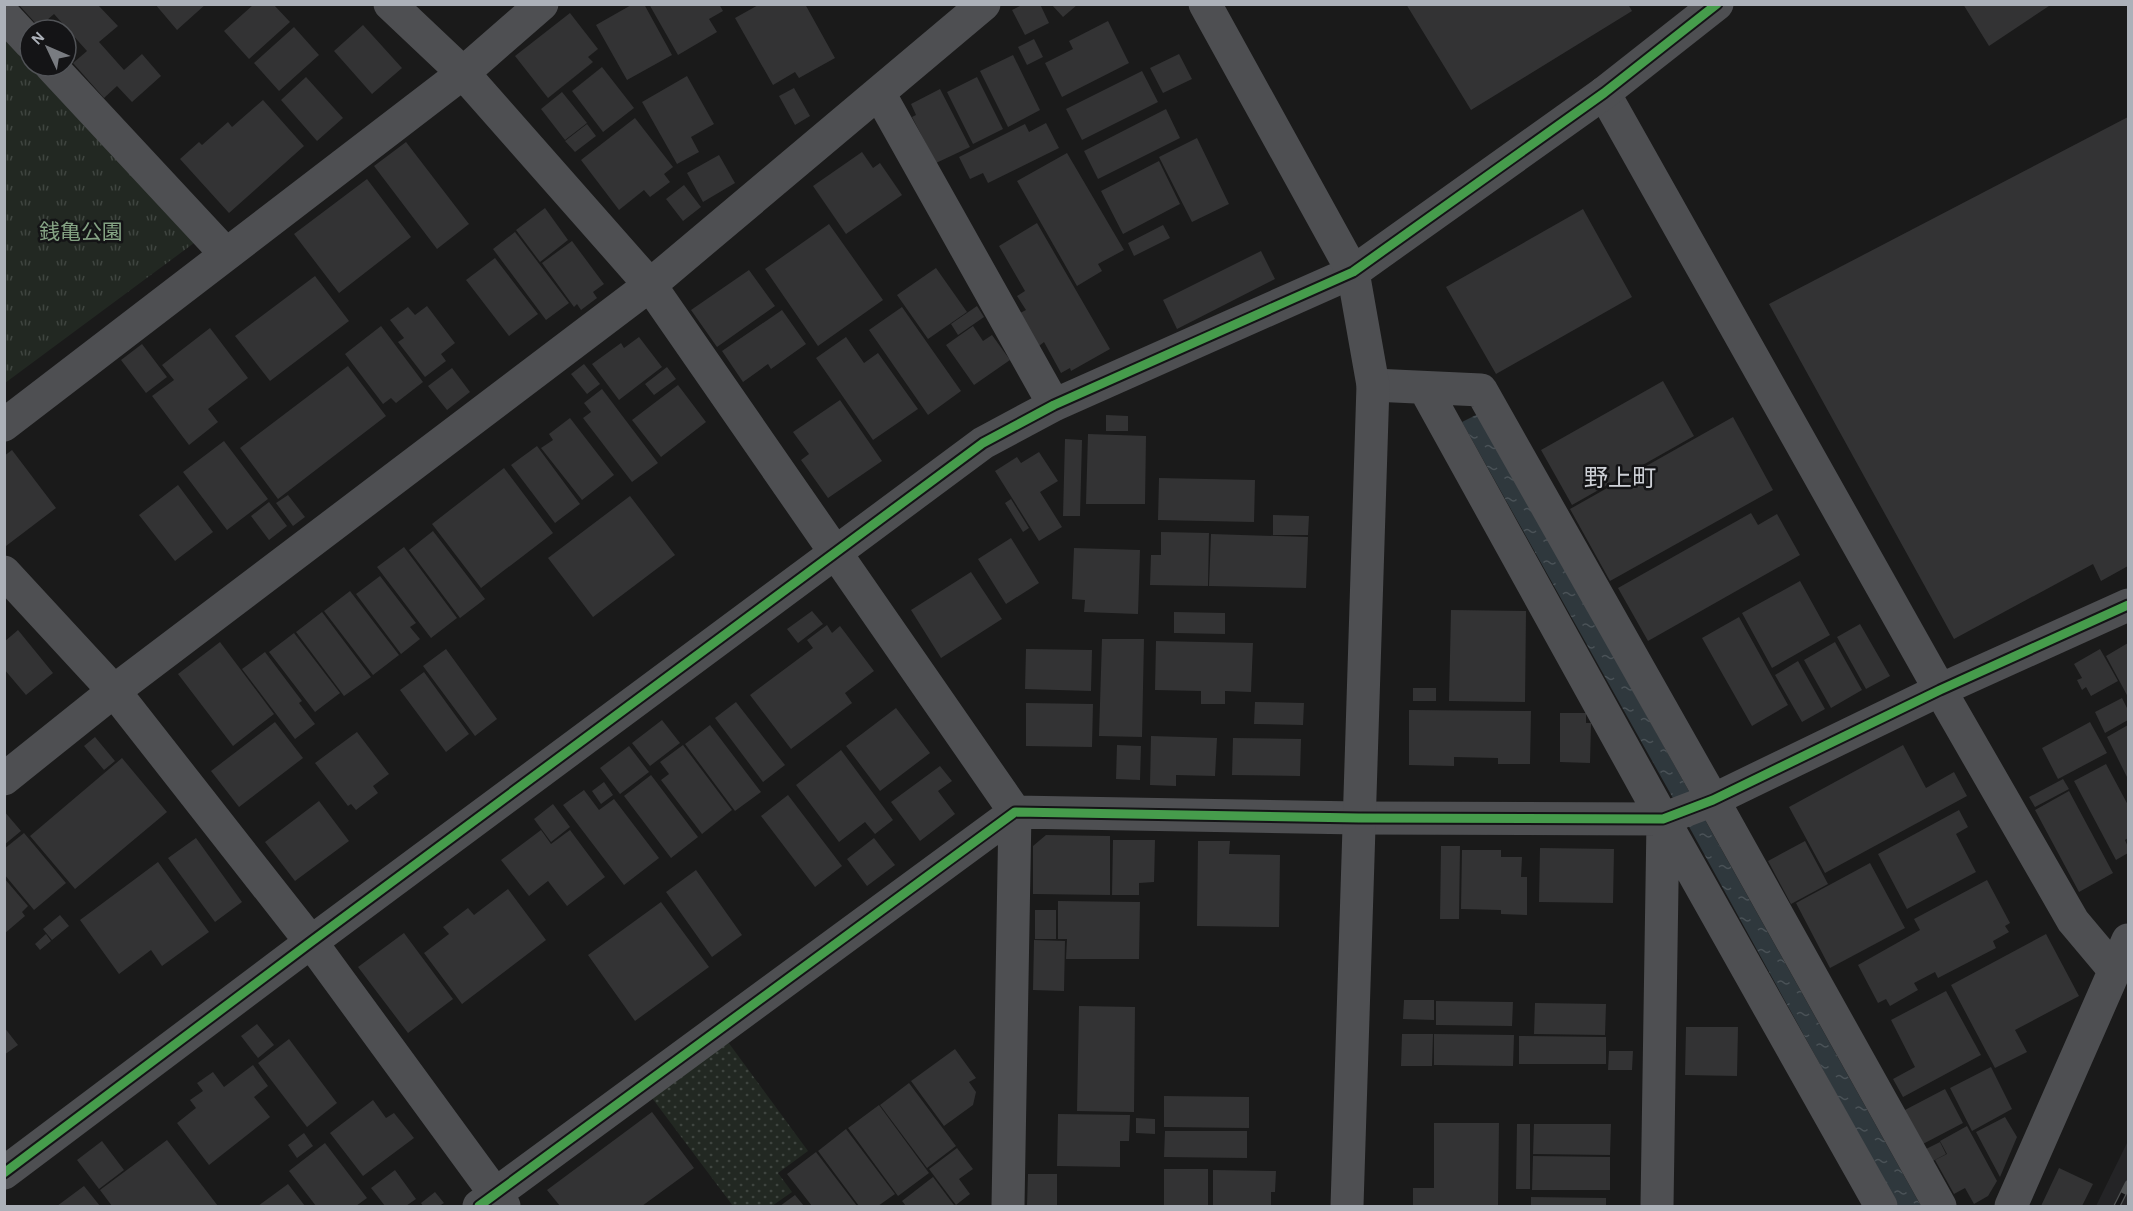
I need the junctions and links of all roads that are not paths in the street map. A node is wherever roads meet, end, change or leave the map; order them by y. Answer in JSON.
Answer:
{"nodes":[{"id":1,"x":390,"y":4,"type":"edge"},
{"id":2,"x":542,"y":4,"type":"edge"},
{"id":3,"x":984,"y":4,"type":"edge"},
{"id":4,"x":1205,"y":4,"type":"edge"},
{"id":5,"x":1717,"y":4,"type":"edge"},
{"id":6,"x":4,"y":15,"type":"edge"},
{"id":7,"x":18,"y":30,"type":"edge"},
{"id":8,"x":463,"y":73,"type":"junction"},
{"id":9,"x":62,"y":78,"type":"edge"},
{"id":10,"x":879,"y":93,"type":"junction"},
{"id":11,"x":1604,"y":93,"type":"junction"},
{"id":12,"x":226,"y":254,"type":"junction"},
{"id":13,"x":1353,"y":272,"type":"junction"},
{"id":14,"x":650,"y":285,"type":"junction"},
{"id":15,"x":1374,"y":385,"type":"junction"},
{"id":16,"x":1425,"y":389,"type":"junction"},
{"id":17,"x":1053,"y":405,"type":"junction"},
{"id":18,"x":4,"y":425,"type":"edge"},
{"id":19,"x":835,"y":552,"type":"junction"},
{"id":20,"x":4,"y":572,"type":"edge"},
{"id":21,"x":2128,"y":605,"type":"edge"},
{"id":22,"x":1940,"y":690,"type":"junction"},
{"id":23,"x":114,"y":691,"type":"junction"},
{"id":24,"x":4,"y":779,"type":"edge"},
{"id":25,"x":1689,"y":809,"type":"junction"},
{"id":26,"x":1015,"y":812,"type":"junction"},
{"id":27,"x":1359,"y":818,"type":"junction"},
{"id":28,"x":2128,"y":940,"type":"edge"},
{"id":29,"x":311,"y":942,"type":"junction"},
{"id":30,"x":2115,"y":971,"type":"junction"},
{"id":31,"x":4,"y":1173,"type":"edge"},
{"id":32,"x":493,"y":1203,"type":"edge"},
{"id":33,"x":1005,"y":1204,"type":"edge"},
{"id":34,"x":1347,"y":1206,"type":"edge"},
{"id":35,"x":1657,"y":1206,"type":"edge"},
{"id":36,"x":1881,"y":1206,"type":"edge"},
{"id":37,"x":1940,"y":1206,"type":"edge"},
{"id":38,"x":2012,"y":1206,"type":"edge"}],
"edges":[{"from":1,"to":8,"type":"street"},
{"from":2,"to":8,"type":"street"},
{"from":3,"to":10,"type":"street"},
{"from":4,"to":13,"type":"street"},
{"from":5,"to":11,"type":"street"},
{"from":6,"to":7,"type":"street"},
{"from":8,"to":12,"type":"street"},
{"from":8,"to":14,"type":"street"},
{"from":9,"to":12,"type":"street"},
{"from":10,"to":14,"type":"street"},
{"from":10,"to":17,"type":"street"},
{"from":11,"to":13,"type":"street"},
{"from":11,"to":22,"type":"street"},
{"from":12,"to":18,"type":"street"},
{"from":13,"to":15,"type":"street"},
{"from":13,"to":17,"type":"street"},
{"from":14,"to":19,"type":"street"},
{"from":14,"to":23,"type":"street"},
{"from":15,"to":16,"type":"street"},
{"from":15,"to":27,"type":"street"},
{"from":16,"to":25,"type":"street"},
{"from":16,"to":25,"type":"street"},
{"from":17,"to":19,"type":"street"},
{"from":19,"to":26,"type":"street"},
{"from":19,"to":29,"type":"street"},
{"from":20,"to":23,"type":"street"},
{"from":21,"to":22,"type":"street"},
{"from":22,"to":25,"type":"street"},
{"from":22,"to":30,"type":"street"},
{"from":23,"to":24,"type":"street"},
{"from":23,"to":29,"type":"street"},
{"from":25,"to":27,"type":"street"},
{"from":25,"to":35,"type":"street"},
{"from":25,"to":36,"type":"street"},
{"from":25,"to":37,"type":"street"},
{"from":26,"to":27,"type":"street"},
{"from":26,"to":32,"type":"street"},
{"from":26,"to":33,"type":"street"},
{"from":27,"to":34,"type":"street"},
{"from":28,"to":30,"type":"street"},
{"from":29,"to":31,"type":"street"},
{"from":29,"to":32,"type":"street"},
{"from":30,"to":38,"type":"street"}]}
